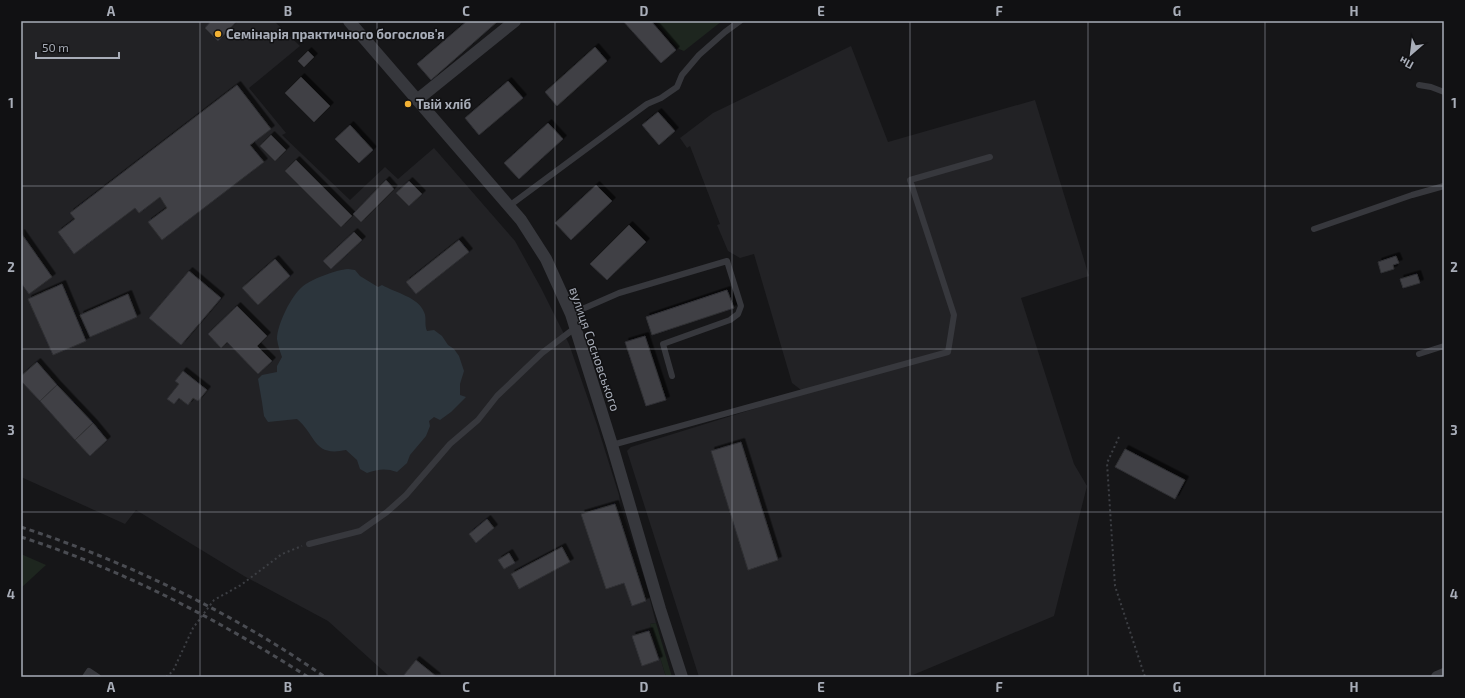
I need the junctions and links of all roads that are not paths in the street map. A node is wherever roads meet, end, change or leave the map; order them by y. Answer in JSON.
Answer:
{"nodes":[{"id":1,"x":349,"y":21,"type":"edge"},
{"id":2,"x":515,"y":21,"type":"edge"},
{"id":3,"x":740,"y":21,"type":"edge"},
{"id":4,"x":1419,"y":85,"type":"dead end"},
{"id":5,"x":1444,"y":92,"type":"edge"},
{"id":6,"x":416,"y":100,"type":"junction"},
{"id":7,"x":990,"y":157,"type":"dead end"},
{"id":8,"x":1444,"y":186,"type":"edge"},
{"id":9,"x":509,"y":206,"type":"junction"},
{"id":10,"x":1314,"y":228,"type":"dead end"},
{"id":11,"x":571,"y":314,"type":"junction"},
{"id":12,"x":575,"y":328,"type":"junction"},
{"id":13,"x":1444,"y":346,"type":"edge"},
{"id":14,"x":1419,"y":354,"type":"dead end"},
{"id":15,"x":672,"y":376,"type":"dead end"},
{"id":16,"x":612,"y":444,"type":"junction"},
{"id":17,"x":309,"y":544,"type":"road end"},
{"id":18,"x":1444,"y":674,"type":"edge"},
{"id":19,"x":85,"y":677,"type":"edge"},
{"id":20,"x":98,"y":677,"type":"edge"},
{"id":21,"x":682,"y":677,"type":"edge"},
{"id":22,"x":1437,"y":677,"type":"edge"}],
"edges":[{"from":1,"to":6,"type":"street","name":"вулиця Сосновського"},
{"from":2,"to":6,"type":"street"},
{"from":3,"to":9,"type":"lane"},
{"from":4,"to":5,"type":"lane"},
{"from":6,"to":9,"type":"street","name":"вулиця Сосновського"},
{"from":7,"to":16,"type":"lane"},
{"from":8,"to":10,"type":"lane"},
{"from":9,"to":11,"type":"street","name":"вулиця Сосновського"},
{"from":11,"to":12,"type":"street","name":"вулиця Сосновського"},
{"from":11,"to":15,"type":"lane"},
{"from":12,"to":16,"type":"street","name":"вулиця Сосновського"},
{"from":12,"to":17,"type":"lane"},
{"from":13,"to":14,"type":"lane"},
{"from":16,"to":21,"type":"street","name":"вулиця Сосновського"},
{"from":18,"to":22,"type":"street"},
{"from":19,"to":20,"type":"lane"}]}
